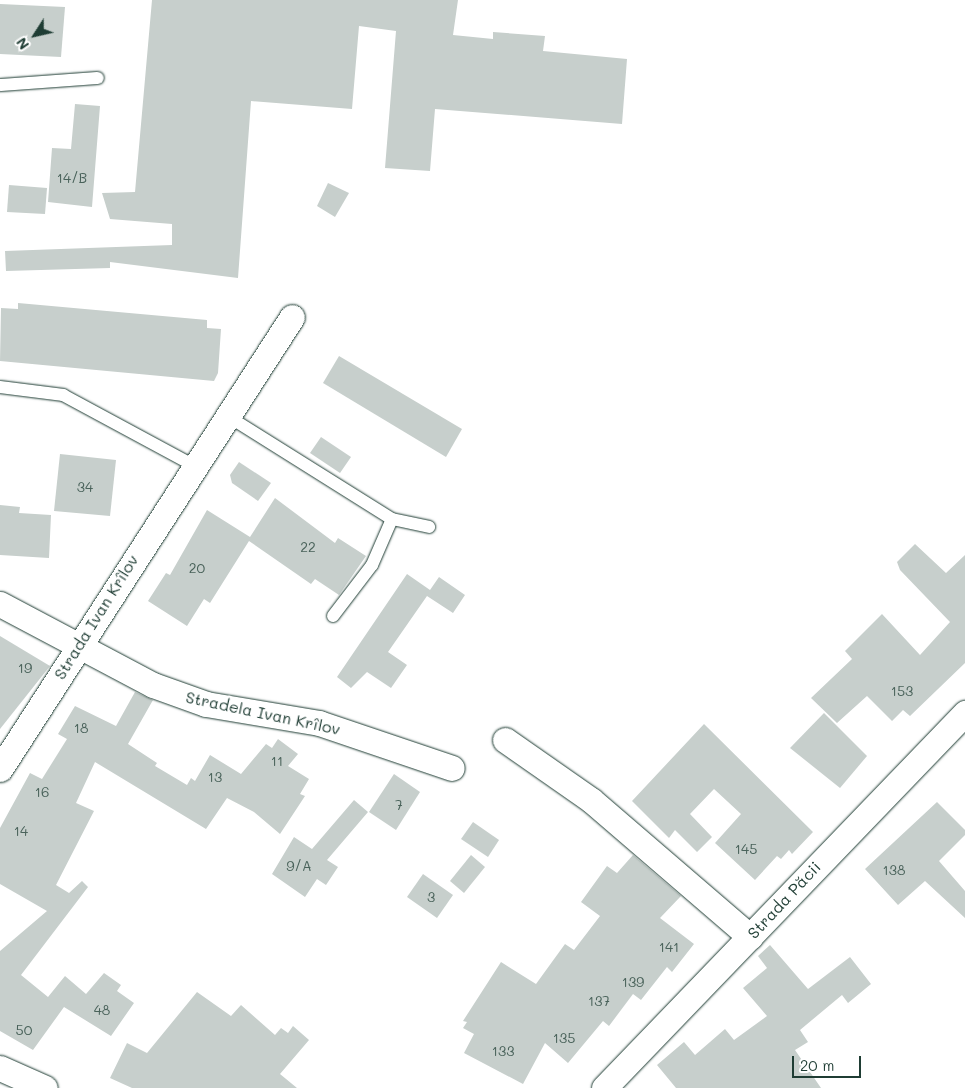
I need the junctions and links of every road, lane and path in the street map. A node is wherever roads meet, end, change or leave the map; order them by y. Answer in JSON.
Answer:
{"nodes":[{"id":1,"x":98,"y":78,"type":"dead end"},
{"id":2,"x":0,"y":85,"type":"edge"},
{"id":3,"x":292,"y":317,"type":"dead end"},
{"id":4,"x":0,"y":387,"type":"edge"},
{"id":5,"x":226,"y":416,"type":"junction"},
{"id":6,"x":193,"y":465,"type":"junction"},
{"id":7,"x":392,"y":519,"type":"junction"},
{"id":8,"x":429,"y":527,"type":"dead end"},
{"id":9,"x":0,"y":604,"type":"edge"},
{"id":10,"x":334,"y":616,"type":"dead end"},
{"id":11,"x":79,"y":644,"type":"junction"},
{"id":12,"x":965,"y":712,"type":"edge"},
{"id":13,"x":506,"y":740,"type":"dead end"},
{"id":14,"x":452,"y":768,"type":"dead end"},
{"id":15,"x":0,"y":769,"type":"edge"},
{"id":16,"x":750,"y":936,"type":"junction"},
{"id":17,"x":0,"y":1068,"type":"edge"},
{"id":18,"x":45,"y":1088,"type":"edge"},
{"id":19,"x":604,"y":1088,"type":"edge"}],
"edges":[{"from":1,"to":2,"type":"lane"},
{"from":3,"to":5,"type":"street","name":"Strada Ivan Krîlov"},
{"from":4,"to":6,"type":"lane"},
{"from":5,"to":6,"type":"street","name":"Strada Ivan Krîlov"},
{"from":5,"to":7,"type":"lane"},
{"from":6,"to":11,"type":"street","name":"Strada Ivan Krîlov"},
{"from":7,"to":8,"type":"lane"},
{"from":7,"to":10,"type":"lane"},
{"from":9,"to":11,"type":"street","name":"Stradela Ivan Krîlov"},
{"from":11,"to":14,"type":"street","name":"Stradela Ivan Krîlov"},
{"from":11,"to":15,"type":"street","name":"Strada Ivan Krîlov"},
{"from":12,"to":16,"type":"street","name":"Strada Păcii"},
{"from":13,"to":16,"type":"street"},
{"from":16,"to":19,"type":"street","name":"Strada Păcii"},
{"from":17,"to":18,"type":"street"}]}
